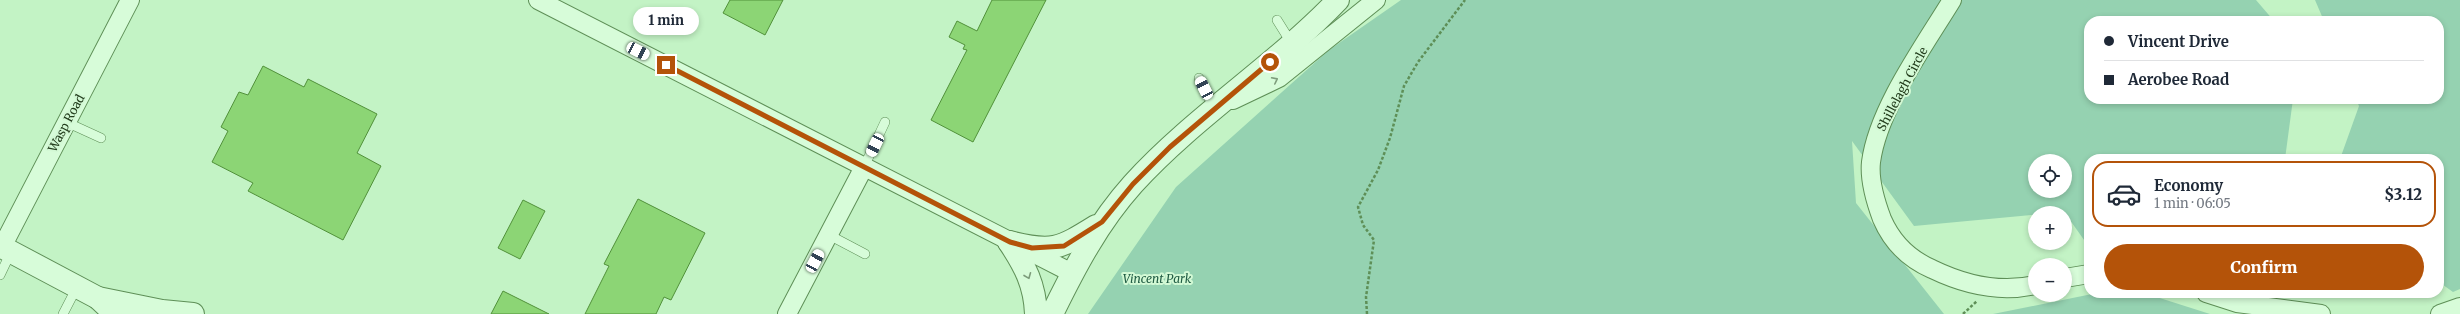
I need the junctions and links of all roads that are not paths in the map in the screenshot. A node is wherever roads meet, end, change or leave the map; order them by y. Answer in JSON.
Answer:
{"nodes":[{"id":1,"x":130,"y":0,"type":"edge"},
{"id":2,"x":538,"y":0,"type":"edge"},
{"id":3,"x":1338,"y":0,"type":"edge"},
{"id":4,"x":1376,"y":0,"type":"edge"},
{"id":5,"x":1952,"y":0,"type":"edge"},
{"id":6,"x":1277,"y":20,"type":"dead end"},
{"id":7,"x":1292,"y":44,"type":"junction"},
{"id":8,"x":1199,"y":78,"type":"dead end"},
{"id":9,"x":1214,"y":108,"type":"junction"},
{"id":10,"x":66,"y":122,"type":"junction"},
{"id":11,"x":885,"y":122,"type":"dead end"},
{"id":12,"x":101,"y":138,"type":"dead end"},
{"id":13,"x":864,"y":167,"type":"junction"},
{"id":14,"x":1102,"y":222,"type":"junction"},
{"id":15,"x":828,"y":235,"type":"junction"},
{"id":16,"x":1010,"y":242,"type":"junction"},
{"id":17,"x":4,"y":248,"type":"edge"},
{"id":18,"x":865,"y":254,"type":"dead end"},
{"id":19,"x":1072,"y":273,"type":"junction"},
{"id":20,"x":0,"y":275,"type":"edge"},
{"id":21,"x":2084,"y":275,"type":"edge"},
{"id":22,"x":2072,"y":277,"type":"edge"},
{"id":23,"x":77,"y":287,"type":"junction"},
{"id":24,"x":2028,"y":287,"type":"edge"},
{"id":25,"x":98,"y":298,"type":"junction"},
{"id":26,"x":2222,"y":298,"type":"edge"},
{"id":27,"x":2460,"y":307,"type":"edge"},
{"id":28,"x":63,"y":314,"type":"edge"},
{"id":29,"x":115,"y":314,"type":"edge"},
{"id":30,"x":193,"y":314,"type":"edge"},
{"id":31,"x":787,"y":314,"type":"edge"},
{"id":32,"x":1036,"y":314,"type":"edge"},
{"id":33,"x":1052,"y":314,"type":"edge"},
{"id":34,"x":2321,"y":314,"type":"edge"},
{"id":35,"x":2440,"y":314,"type":"edge"}],
"edges":[{"from":1,"to":10,"type":"street","name":"Wasp Road"},
{"from":2,"to":13,"type":"street"},
{"from":3,"to":7,"type":"street"},
{"from":9,"to":4,"type":"street","one_way":true},
{"from":5,"to":24,"type":"street","name":"Shillelagh Circle"},
{"from":6,"to":7,"type":"lane"},
{"from":7,"to":9,"type":"street"},
{"from":8,"to":9,"type":"lane"},
{"from":9,"to":14,"type":"street"},
{"from":10,"to":12,"type":"lane"},
{"from":10,"to":17,"type":"street","name":"Wasp Road"},
{"from":11,"to":13,"type":"lane"},
{"from":13,"to":15,"type":"street"},
{"from":13,"to":16,"type":"street"},
{"from":14,"to":16,"type":"street"},
{"from":14,"to":19,"type":"street"},
{"from":15,"to":18,"type":"lane"},
{"from":15,"to":31,"type":"street"},
{"from":16,"to":19,"type":"street"},
{"from":16,"to":32,"type":"street","one_way":true},
{"from":17,"to":20,"type":"lane"},
{"from":17,"to":23,"type":"street"},
{"from":19,"to":33,"type":"street"},
{"from":21,"to":22,"type":"street"},
{"from":23,"to":25,"type":"street"},
{"from":23,"to":28,"type":"lane"},
{"from":25,"to":29,"type":"street"},
{"from":25,"to":30,"type":"street"},
{"from":26,"to":34,"type":"street"},
{"from":27,"to":35,"type":"street"}]}
